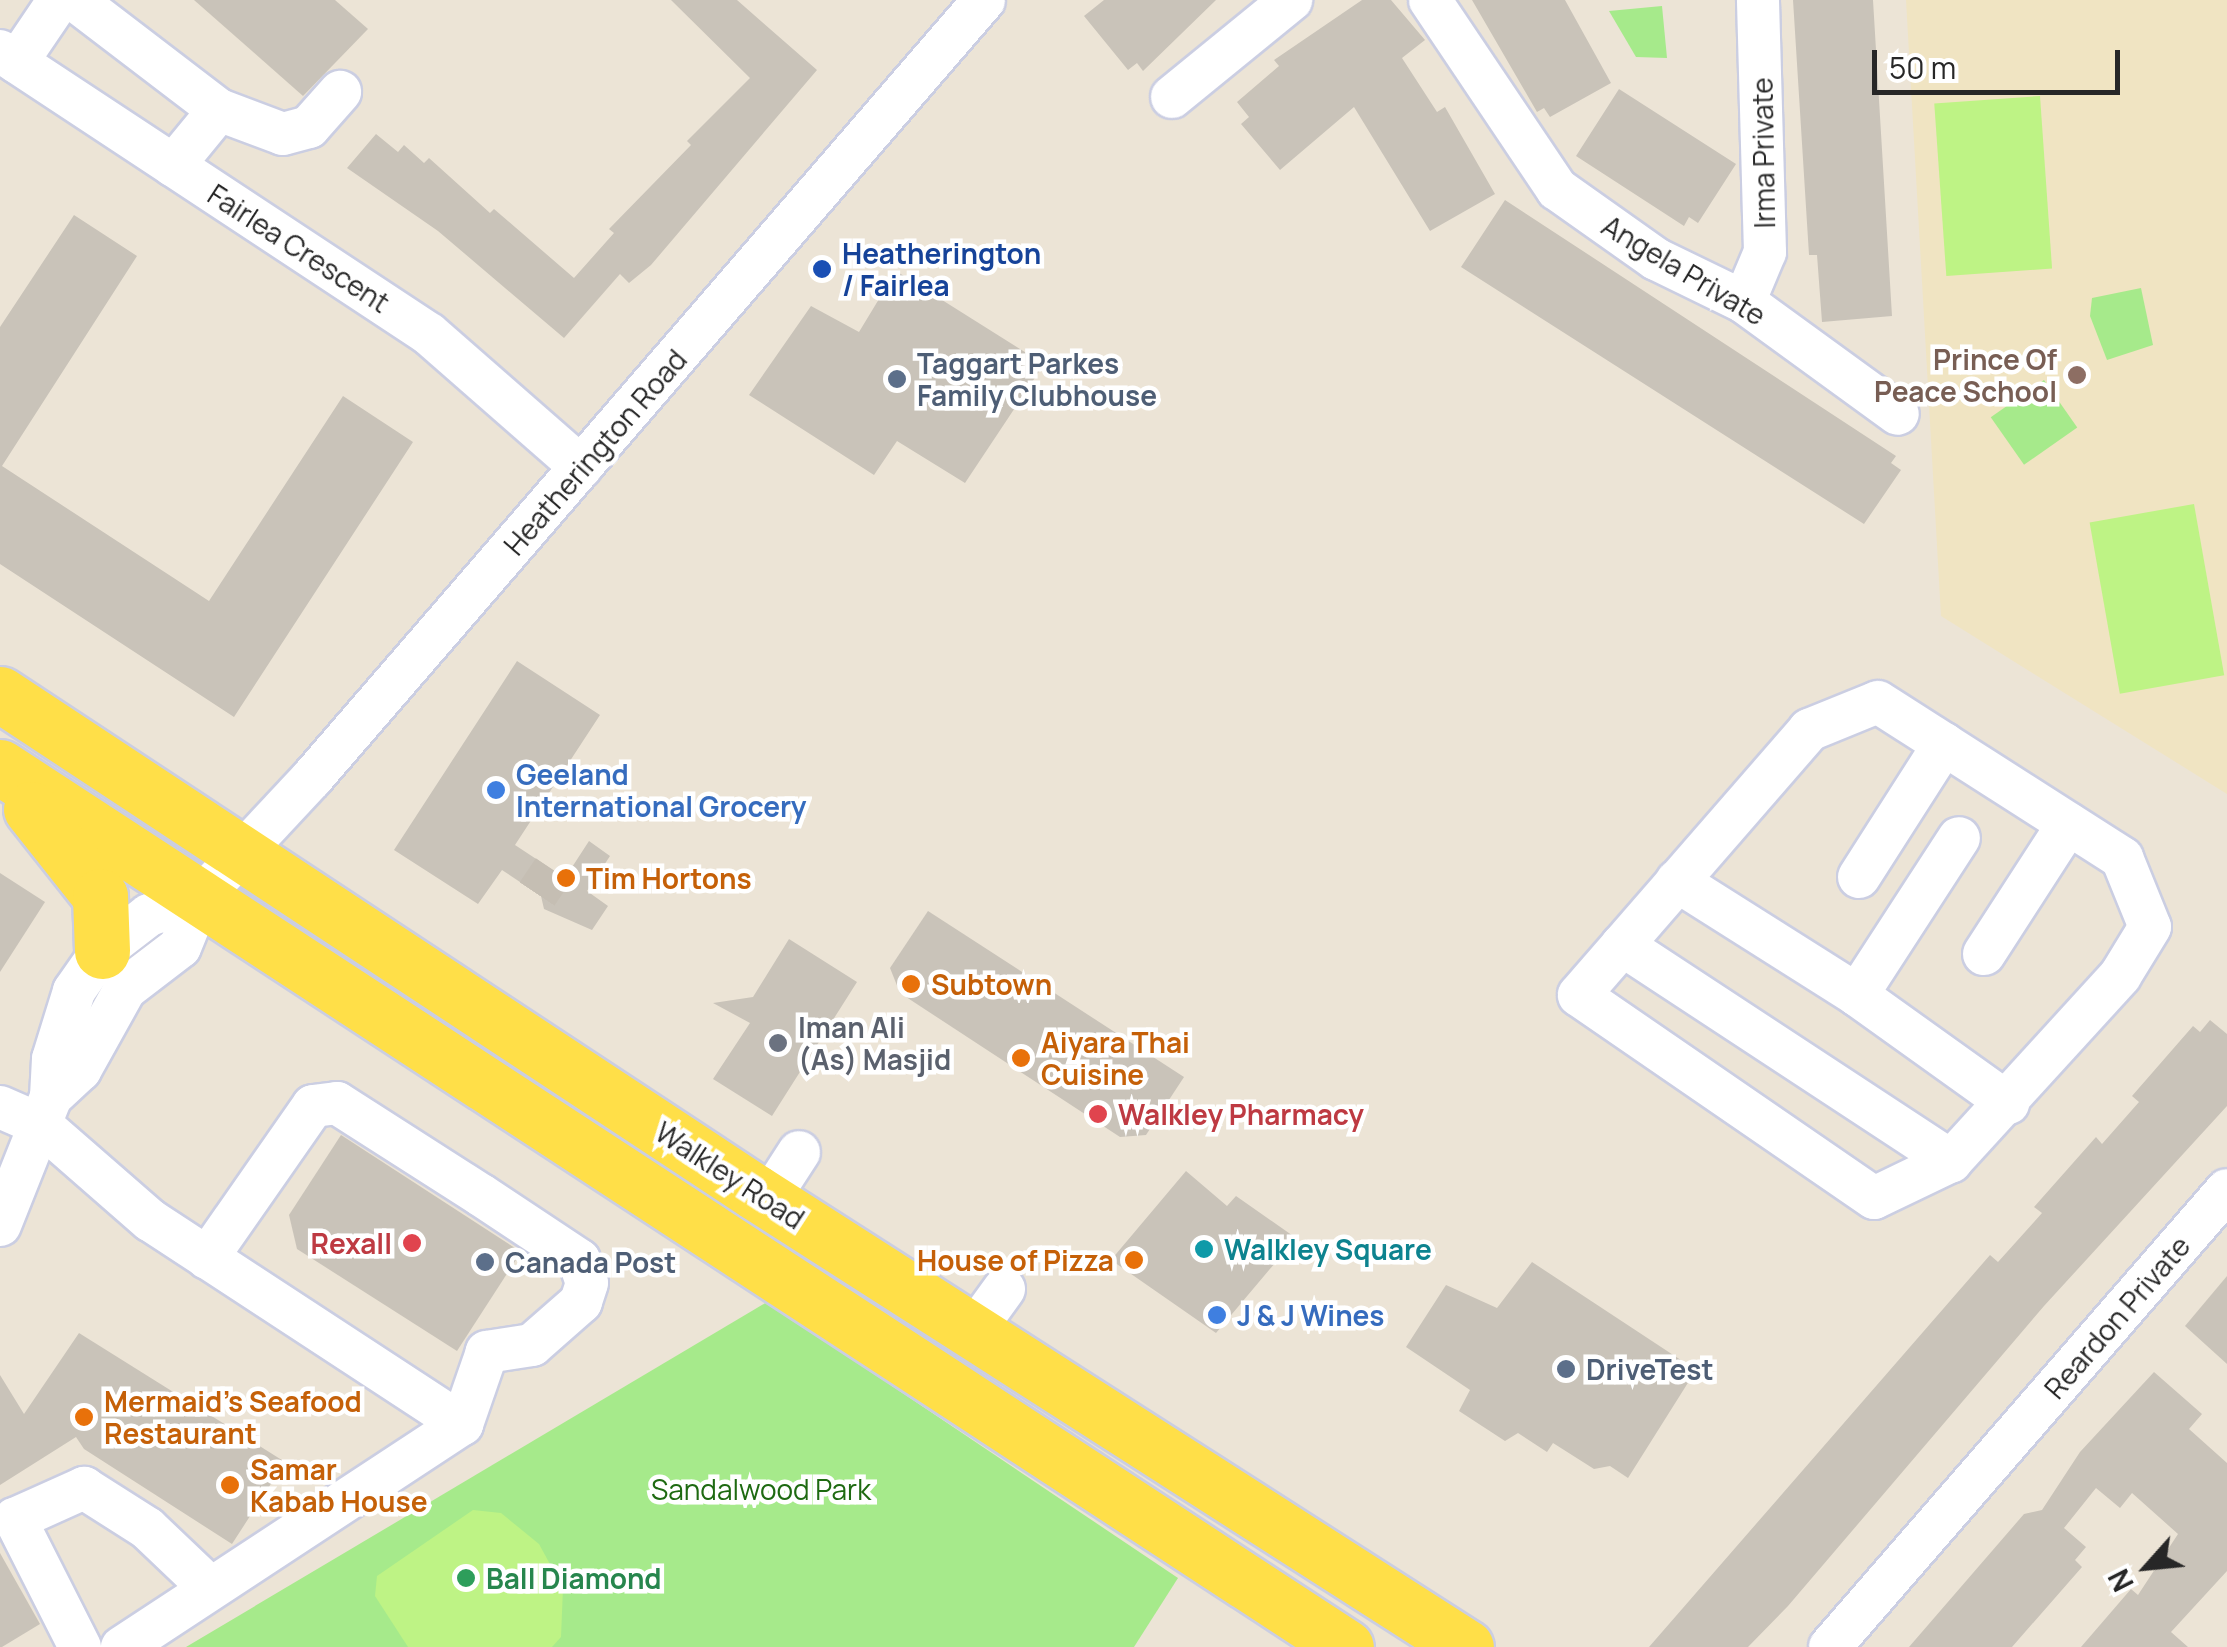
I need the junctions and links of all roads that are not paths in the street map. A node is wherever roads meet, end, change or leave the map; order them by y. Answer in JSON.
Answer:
{"nodes":[{"id":1,"x":59,"y":0,"type":"edge"},
{"id":2,"x":75,"y":0,"type":"edge"},
{"id":3,"x":984,"y":0,"type":"edge"},
{"id":4,"x":1291,"y":0,"type":"edge"},
{"id":5,"x":1430,"y":0,"type":"edge"},
{"id":6,"x":1758,"y":0,"type":"edge"},
{"id":7,"x":8,"y":57,"type":"edge"},
{"id":8,"x":340,"y":92,"type":"dead end"},
{"id":9,"x":1172,"y":97,"type":"dead end"},
{"id":10,"x":219,"y":110,"type":"junction"},
{"id":11,"x":174,"y":166,"type":"junction"},
{"id":12,"x":1744,"y":302,"type":"junction"},
{"id":13,"x":1898,"y":414,"type":"dead end"},
{"id":14,"x":581,"y":467,"type":"junction"},
{"id":15,"x":0,"y":694,"type":"edge"},
{"id":16,"x":1944,"y":744,"type":"junction"},
{"id":17,"x":0,"y":767,"type":"edge"},
{"id":18,"x":0,"y":779,"type":"edge"},
{"id":19,"x":2068,"y":824,"type":"junction"},
{"id":20,"x":1959,"y":838,"type":"dead end"},
{"id":21,"x":241,"y":855,"type":"junction"},
{"id":22,"x":1859,"y":877,"type":"dead end"},
{"id":23,"x":1677,"y":882,"type":"junction"},
{"id":24,"x":200,"y":898,"type":"junction"},
{"id":25,"x":1622,"y":945,"type":"junction"},
{"id":26,"x":102,"y":951,"type":"junction"},
{"id":27,"x":1984,"y":954,"type":"dead end"},
{"id":28,"x":1857,"y":995,"type":"junction"},
{"id":29,"x":2008,"y":1102,"type":"junction"},
{"id":30,"x":0,"y":1106,"type":"edge"},
{"id":31,"x":46,"y":1111,"type":"junction"},
{"id":32,"x":799,"y":1152,"type":"dead end"},
{"id":33,"x":1952,"y":1161,"type":"junction"},
{"id":34,"x":2227,"y":1190,"type":"edge"},
{"id":35,"x":768,"y":1200,"type":"junction"},
{"id":36,"x":0,"y":1225,"type":"edge"},
{"id":37,"x":207,"y":1258,"type":"junction"},
{"id":38,"x":462,"y":1424,"type":"junction"},
{"id":39,"x":210,"y":1588,"type":"junction"},
{"id":40,"x":80,"y":1647,"type":"edge"},
{"id":41,"x":122,"y":1647,"type":"edge"},
{"id":42,"x":1346,"y":1647,"type":"edge"},
{"id":43,"x":1466,"y":1647,"type":"edge"},
{"id":44,"x":1830,"y":1647,"type":"edge"}],
"edges":[{"from":1,"to":7,"type":"street"},
{"from":2,"to":10,"type":"street"},
{"from":3,"to":14,"type":"street","name":"Heatherington Road"},
{"from":4,"to":9,"type":"street"},
{"from":5,"to":12,"type":"street","name":"Angela Private"},
{"from":6,"to":12,"type":"street","name":"Irma Private"},
{"from":7,"to":11,"type":"street","name":"Fairlea Crescent"},
{"from":8,"to":10,"type":"street"},
{"from":10,"to":11,"type":"street"},
{"from":11,"to":14,"type":"street","name":"Fairlea Crescent"},
{"from":12,"to":13,"type":"street","name":"Angela Private"},
{"from":14,"to":21,"type":"street","name":"Heatherington Road"},
{"from":15,"to":21,"type":"main road","name":"Walkley Road"},
{"from":16,"to":19,"type":"street"},
{"from":16,"to":22,"type":"street"},
{"from":16,"to":23,"type":"street"},
{"from":17,"to":24,"type":"main road","name":"Walkley Road"},
{"from":18,"to":26,"type":"main road"},
{"from":19,"to":27,"type":"street"},
{"from":19,"to":29,"type":"street"},
{"from":20,"to":28,"type":"street"},
{"from":21,"to":24,"type":"street","name":"Heatherington Road"},
{"from":21,"to":35,"type":"main road","name":"Walkley Road"},
{"from":23,"to":25,"type":"street"},
{"from":23,"to":28,"type":"street"},
{"from":24,"to":26,"type":"street"},
{"from":24,"to":31,"type":"street"},
{"from":24,"to":42,"type":"main road","name":"Walkley Road"},
{"from":25,"to":33,"type":"street"},
{"from":25,"to":33,"type":"street"},
{"from":26,"to":31,"type":"street"},
{"from":28,"to":29,"type":"street"},
{"from":29,"to":33,"type":"street"},
{"from":30,"to":31,"type":"street"},
{"from":31,"to":36,"type":"street"},
{"from":31,"to":37,"type":"street"},
{"from":32,"to":35,"type":"street"},
{"from":34,"to":44,"type":"street","name":"Reardon Private"},
{"from":35,"to":43,"type":"main road","name":"Walkley Road"},
{"from":37,"to":38,"type":"street"},
{"from":37,"to":38,"type":"street"},
{"from":38,"to":39,"type":"street"},
{"from":39,"to":40,"type":"street"},
{"from":39,"to":41,"type":"street"}]}
